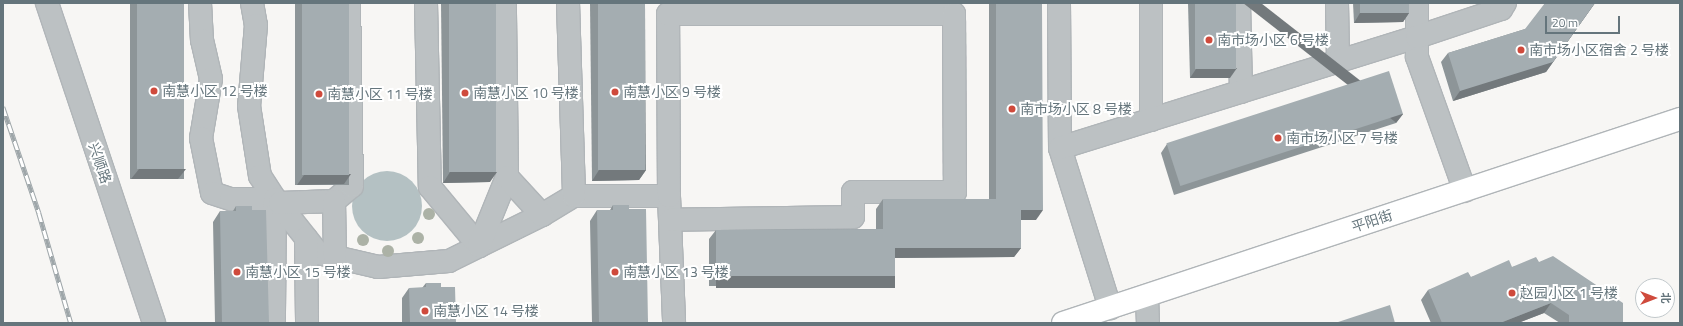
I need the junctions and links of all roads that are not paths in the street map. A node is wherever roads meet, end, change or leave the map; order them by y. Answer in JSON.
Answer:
{"nodes":[{"id":1,"x":47,"y":3,"type":"edge"},
{"id":2,"x":200,"y":3,"type":"edge"},
{"id":3,"x":252,"y":3,"type":"edge"},
{"id":4,"x":349,"y":3,"type":"edge"},
{"id":5,"x":426,"y":3,"type":"edge"},
{"id":6,"x":505,"y":3,"type":"edge"},
{"id":7,"x":568,"y":3,"type":"edge"},
{"id":8,"x":1058,"y":3,"type":"edge"},
{"id":9,"x":1151,"y":3,"type":"edge"},
{"id":10,"x":1239,"y":3,"type":"edge"},
{"id":11,"x":1337,"y":3,"type":"edge"},
{"id":12,"x":1417,"y":3,"type":"edge"},
{"id":13,"x":1506,"y":3,"type":"edge"},
{"id":14,"x":1417,"y":37,"type":"junction"},
{"id":15,"x":1338,"y":62,"type":"junction"},
{"id":16,"x":1241,"y":92,"type":"junction"},
{"id":17,"x":1680,"y":119,"type":"edge"},
{"id":18,"x":1151,"y":120,"type":"junction"},
{"id":19,"x":1060,"y":148,"type":"junction"},
{"id":20,"x":507,"y":177,"type":"junction"},
{"id":21,"x":1465,"y":191,"type":"junction"},
{"id":22,"x":574,"y":196,"type":"junction"},
{"id":23,"x":669,"y":196,"type":"junction"},
{"id":24,"x":278,"y":201,"type":"junction"},
{"id":25,"x":334,"y":201,"type":"junction"},
{"id":26,"x":542,"y":216,"type":"junction"},
{"id":27,"x":671,"y":220,"type":"junction"},
{"id":28,"x":306,"y":238,"type":"junction"},
{"id":29,"x":478,"y":246,"type":"junction"},
{"id":30,"x":335,"y":257,"type":"junction"},
{"id":31,"x":1147,"y":296,"type":"junction"},
{"id":32,"x":1110,"y":308,"type":"junction"},
{"id":33,"x":154,"y":323,"type":"edge"},
{"id":34,"x":274,"y":323,"type":"edge"},
{"id":35,"x":307,"y":323,"type":"edge"},
{"id":36,"x":674,"y":323,"type":"edge"},
{"id":37,"x":1063,"y":323,"type":"edge"},
{"id":38,"x":1148,"y":323,"type":"edge"}],
"edges":[{"from":1,"to":33,"type":"street","name":"兴顺路"},
{"from":2,"to":24,"type":"street"},
{"from":3,"to":24,"type":"street"},
{"from":4,"to":25,"type":"street"},
{"from":5,"to":29,"type":"street"},
{"from":6,"to":20,"type":"street"},
{"from":7,"to":22,"type":"street"},
{"from":8,"to":19,"type":"street"},
{"from":9,"to":18,"type":"street"},
{"from":10,"to":16,"type":"street"},
{"from":11,"to":15,"type":"street"},
{"from":12,"to":14,"type":"street"},
{"from":13,"to":14,"type":"street"},
{"from":14,"to":15,"type":"street"},
{"from":14,"to":21,"type":"street"},
{"from":15,"to":16,"type":"street"},
{"from":16,"to":18,"type":"street"},
{"from":17,"to":21,"type":"main road","name":"平阳街"},
{"from":18,"to":19,"type":"street"},
{"from":19,"to":32,"type":"street"},
{"from":20,"to":26,"type":"street"},
{"from":20,"to":29,"type":"street"},
{"from":21,"to":31,"type":"main road","name":"平阳街"},
{"from":22,"to":23,"type":"street"},
{"from":22,"to":26,"type":"street"},
{"from":23,"to":27,"type":"street"},
{"from":23,"to":27,"type":"street"},
{"from":24,"to":25,"type":"street"},
{"from":24,"to":28,"type":"street"},
{"from":24,"to":34,"type":"street"},
{"from":25,"to":30,"type":"street"},
{"from":26,"to":29,"type":"street"},
{"from":27,"to":36,"type":"street"},
{"from":28,"to":30,"type":"street"},
{"from":28,"to":35,"type":"street"},
{"from":29,"to":30,"type":"street"},
{"from":31,"to":32,"type":"main road","name":"平阳街"},
{"from":31,"to":38,"type":"street"},
{"from":32,"to":37,"type":"main road","name":"平阳街"}]}
